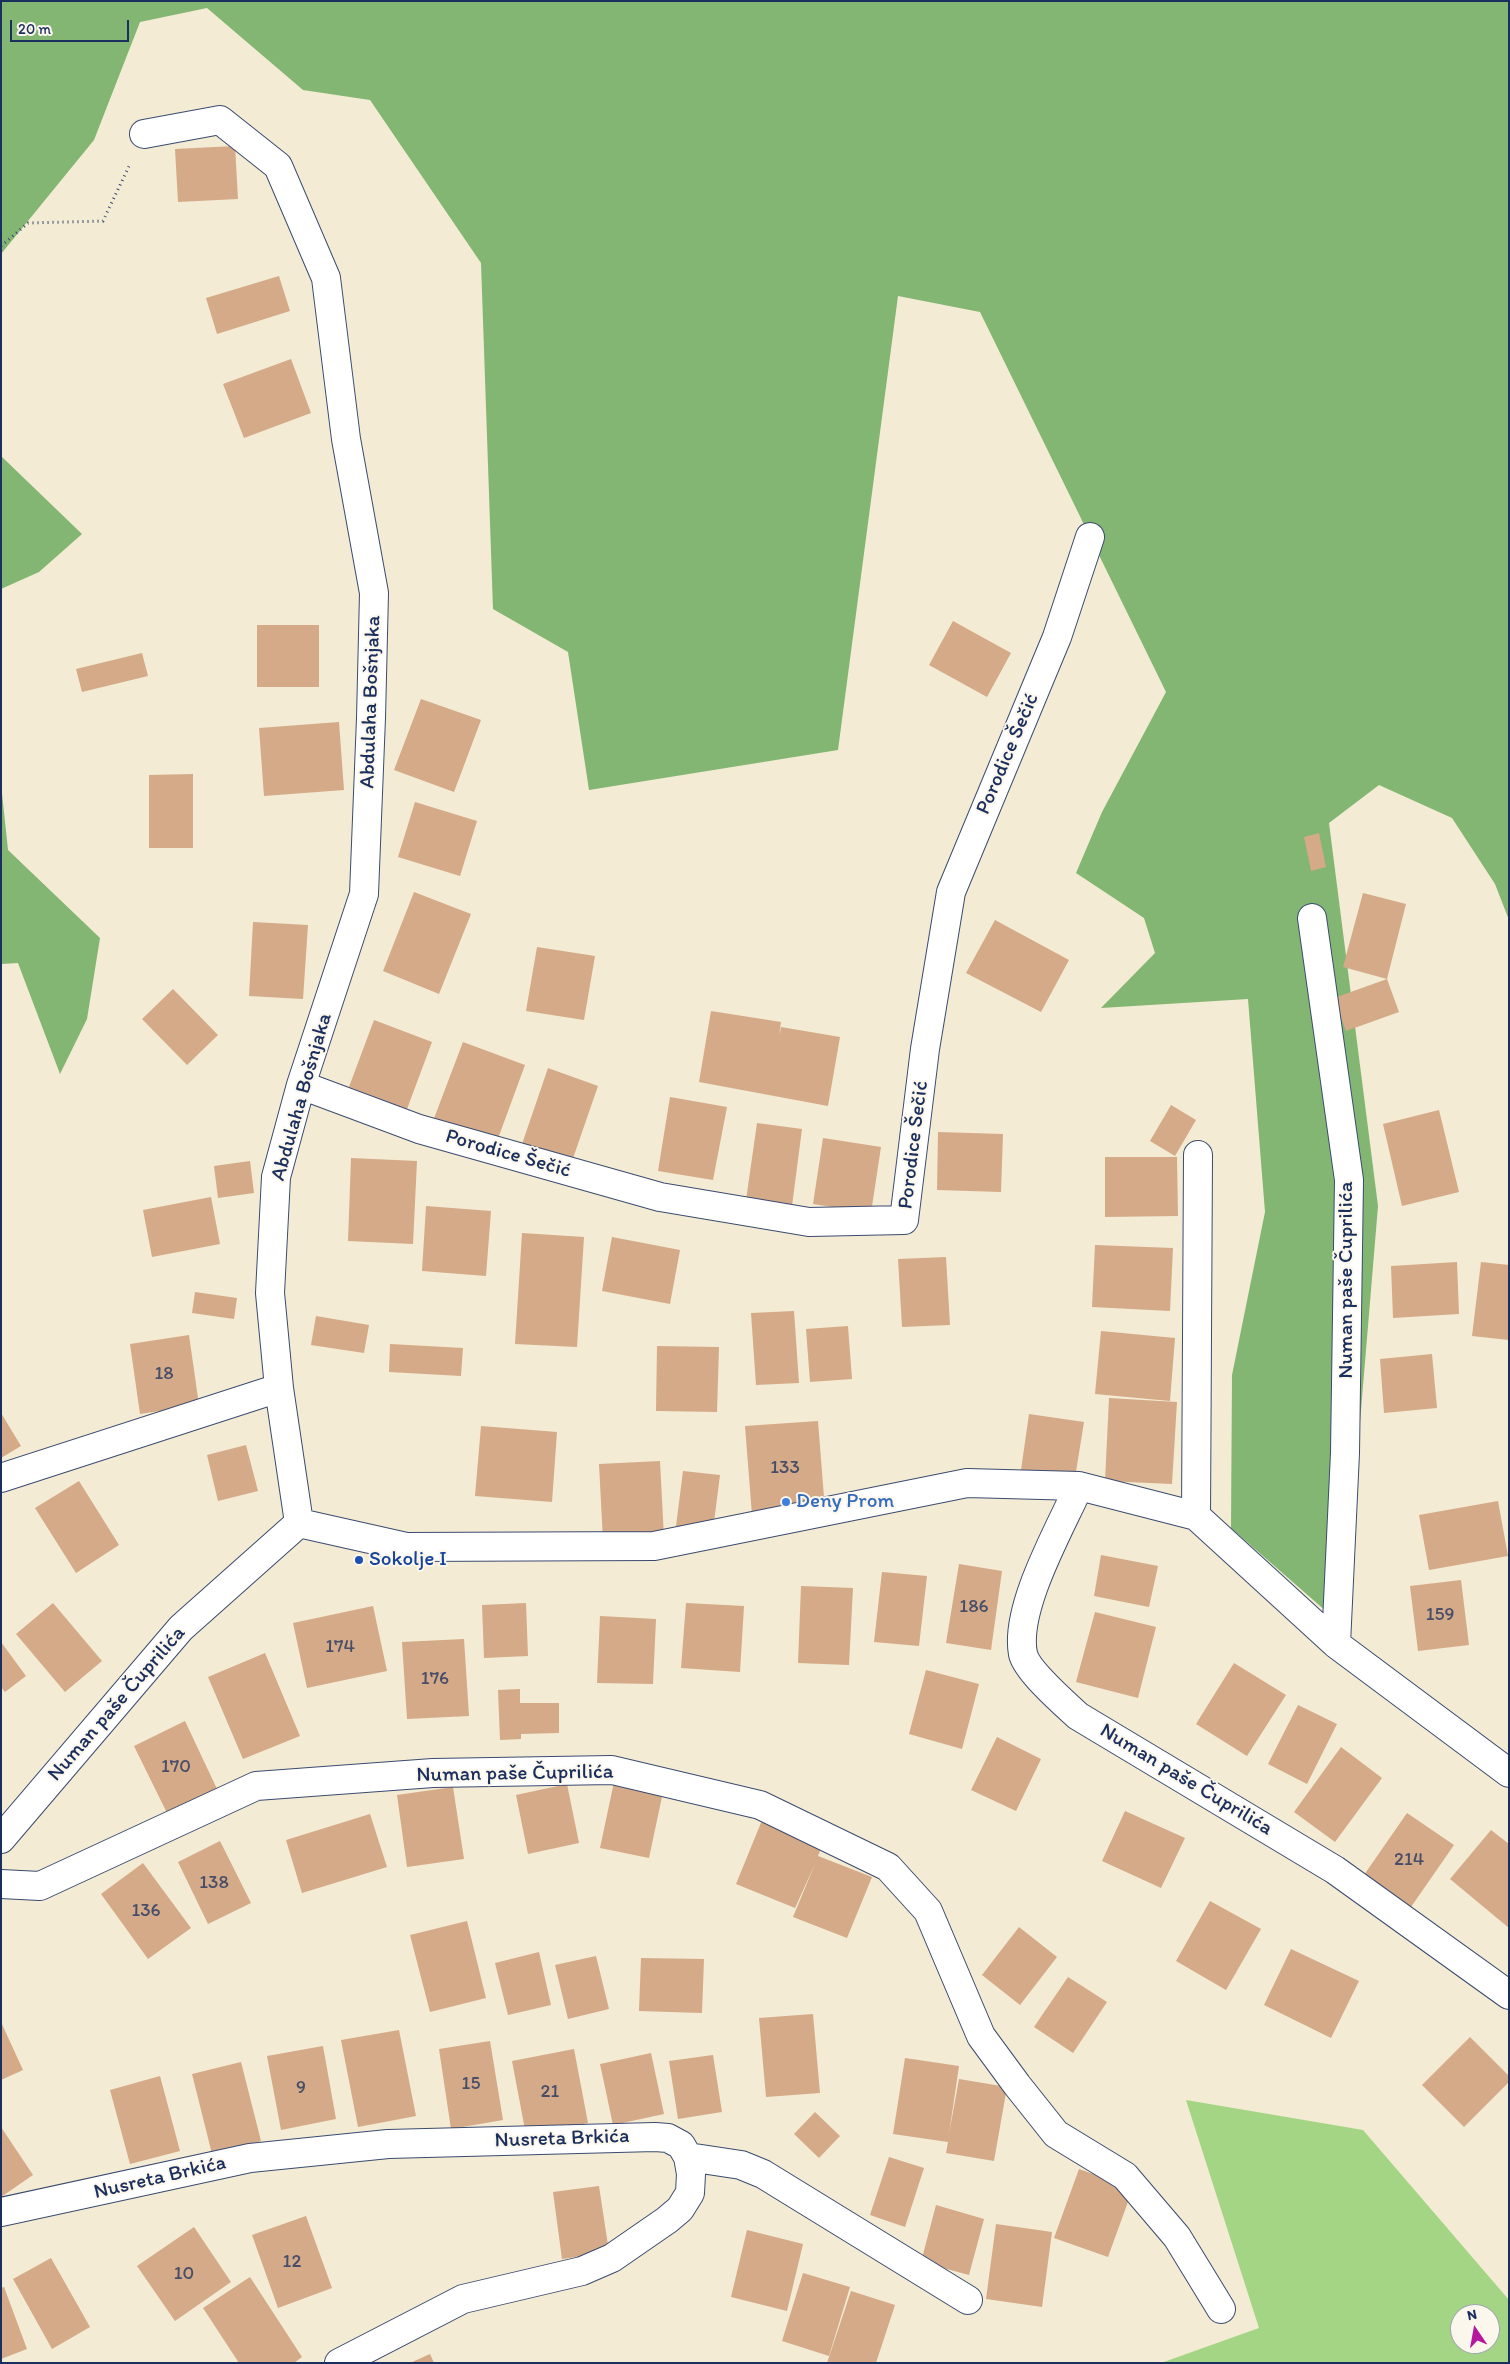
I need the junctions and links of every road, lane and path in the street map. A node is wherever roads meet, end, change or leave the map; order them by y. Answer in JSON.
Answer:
{"nodes":[{"id":1,"x":144,"y":134,"type":"joint"},
{"id":2,"x":1,"y":246,"type":"edge"},
{"id":3,"x":1090,"y":536,"type":"dead end"},
{"id":4,"x":1312,"y":918,"type":"dead end"},
{"id":5,"x":302,"y":1085,"type":"junction"},
{"id":6,"x":1198,"y":1155,"type":"dead end"},
{"id":7,"x":279,"y":1388,"type":"junction"},
{"id":8,"x":1,"y":1478,"type":"edge"},
{"id":9,"x":1079,"y":1486,"type":"junction"},
{"id":10,"x":1196,"y":1516,"type":"junction"},
{"id":11,"x":299,"y":1523,"type":"junction"},
{"id":12,"x":1336,"y":1644,"type":"junction"},
{"id":13,"x":1509,"y":1773,"type":"edge"},
{"id":14,"x":1,"y":1838,"type":"edge"},
{"id":15,"x":1,"y":1884,"type":"edge"},
{"id":16,"x":1509,"y":1995,"type":"edge"},
{"id":17,"x":688,"y":2157,"type":"junction"},
{"id":18,"x":1,"y":2212,"type":"edge"},
{"id":19,"x":968,"y":2300,"type":"dead end"},
{"id":20,"x":1221,"y":2309,"type":"dead end"},
{"id":21,"x":339,"y":2363,"type":"edge"}],
"edges":[{"from":1,"to":2,"type":"path"},
{"from":1,"to":5,"type":"street","name":"Abdulaha Bošnjaka"},
{"from":3,"to":5,"type":"street","name":"Porodice Šečić"},
{"from":4,"to":12,"type":"street","name":"Numan paše Čuprilića"},
{"from":5,"to":7,"type":"street","name":"Abdulaha Bošnjaka"},
{"from":6,"to":10,"type":"street"},
{"from":7,"to":8,"type":"street"},
{"from":7,"to":11,"type":"street","name":"Abdulaha Bošnjaka"},
{"from":9,"to":10,"type":"street"},
{"from":9,"to":11,"type":"street"},
{"from":9,"to":16,"type":"street","name":"Numan paše Čuprilića"},
{"from":10,"to":12,"type":"street"},
{"from":11,"to":14,"type":"street","name":"Numan paše Čuprilića"},
{"from":12,"to":13,"type":"street"},
{"from":15,"to":20,"type":"street","name":"Numan paše Čuprilića"},
{"from":17,"to":18,"type":"street","name":"Nusreta Brkića"},
{"from":17,"to":19,"type":"street"},
{"from":17,"to":21,"type":"street"}]}
